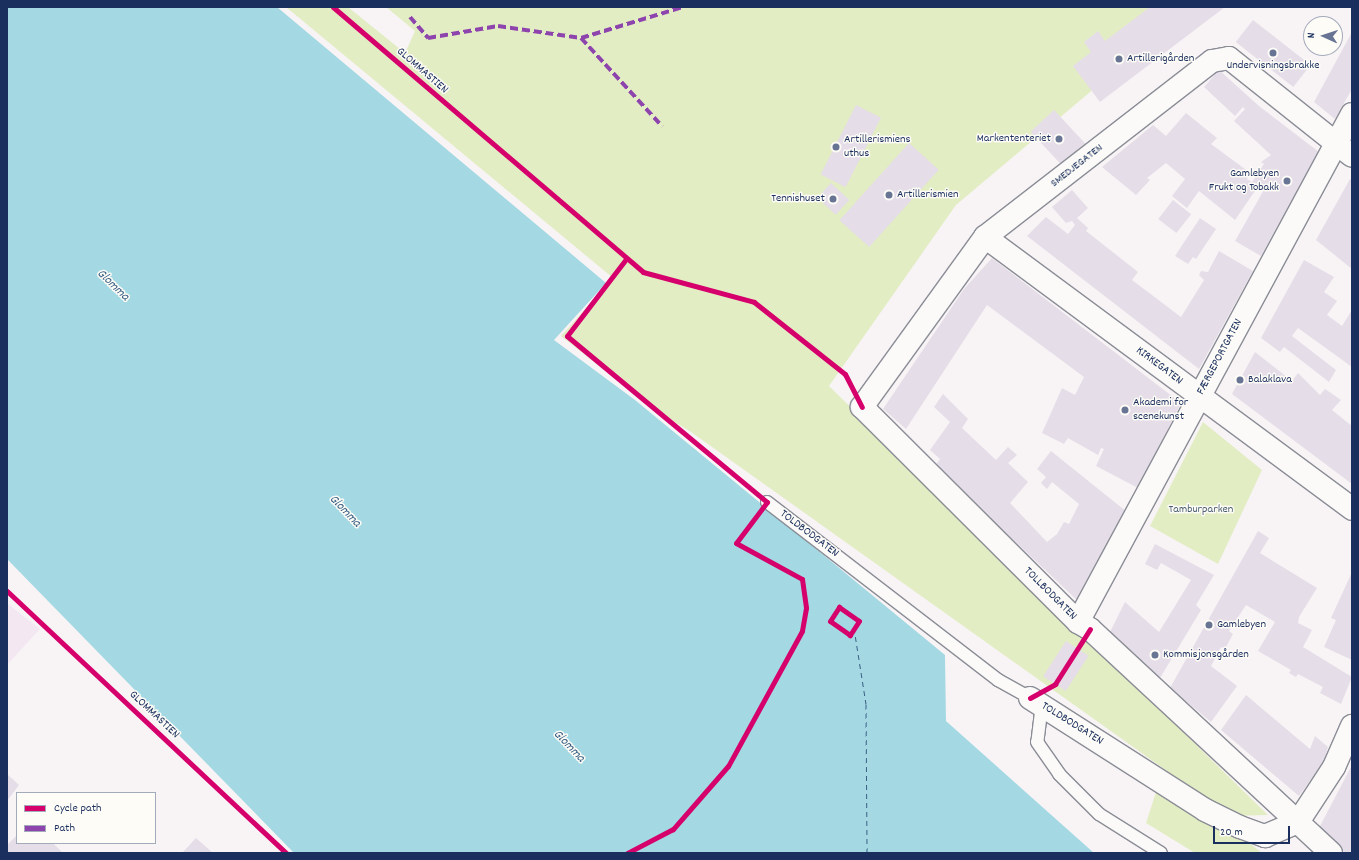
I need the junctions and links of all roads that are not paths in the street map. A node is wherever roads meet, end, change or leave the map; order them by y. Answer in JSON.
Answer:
{"nodes":[{"id":1,"x":1352,"y":114,"type":"edge"},
{"id":2,"x":1344,"y":150,"type":"edge"},
{"id":3,"x":985,"y":237,"type":"junction"},
{"id":4,"x":1199,"y":396,"type":"junction"},
{"id":5,"x":862,"y":407,"type":"joint"},
{"id":6,"x":767,"y":502,"type":"dead end"},
{"id":7,"x":1352,"y":509,"type":"edge"},
{"id":8,"x":1078,"y":622,"type":"junction"},
{"id":9,"x":1036,"y":701,"type":"junction"},
{"id":10,"x":1352,"y":726,"type":"edge"},
{"id":11,"x":1298,"y":822,"type":"junction"},
{"id":12,"x":1161,"y":853,"type":"edge"},
{"id":13,"x":1331,"y":853,"type":"edge"}],
"edges":[{"from":1,"to":2,"type":"street","name":"FÆRGEPORTGATEN"},
{"from":2,"to":3,"type":"street","name":"SMEDJEGATEN"},
{"from":2,"to":4,"type":"street","name":"FÆRGEPORTGATEN"},
{"from":3,"to":4,"type":"street","name":"KIRKEGATEN"},
{"from":3,"to":5,"type":"street","name":"SMEDJEGATEN"},
{"from":4,"to":7,"type":"street","name":"KIRKEGATEN"},
{"from":4,"to":8,"type":"street","name":"FÆRGEPORTGATEN"},
{"from":5,"to":8,"type":"street","name":"TOLLBODGATEN"},
{"from":6,"to":9,"type":"lane","name":"TOLDBODGATEN"},
{"from":8,"to":11,"type":"street","name":"TOLLBODGATEN"},
{"from":9,"to":11,"type":"street","name":"TOLDBODGATEN"},
{"from":9,"to":12,"type":"lane"},
{"from":10,"to":11,"type":"street"},
{"from":11,"to":13,"type":"street"}]}
